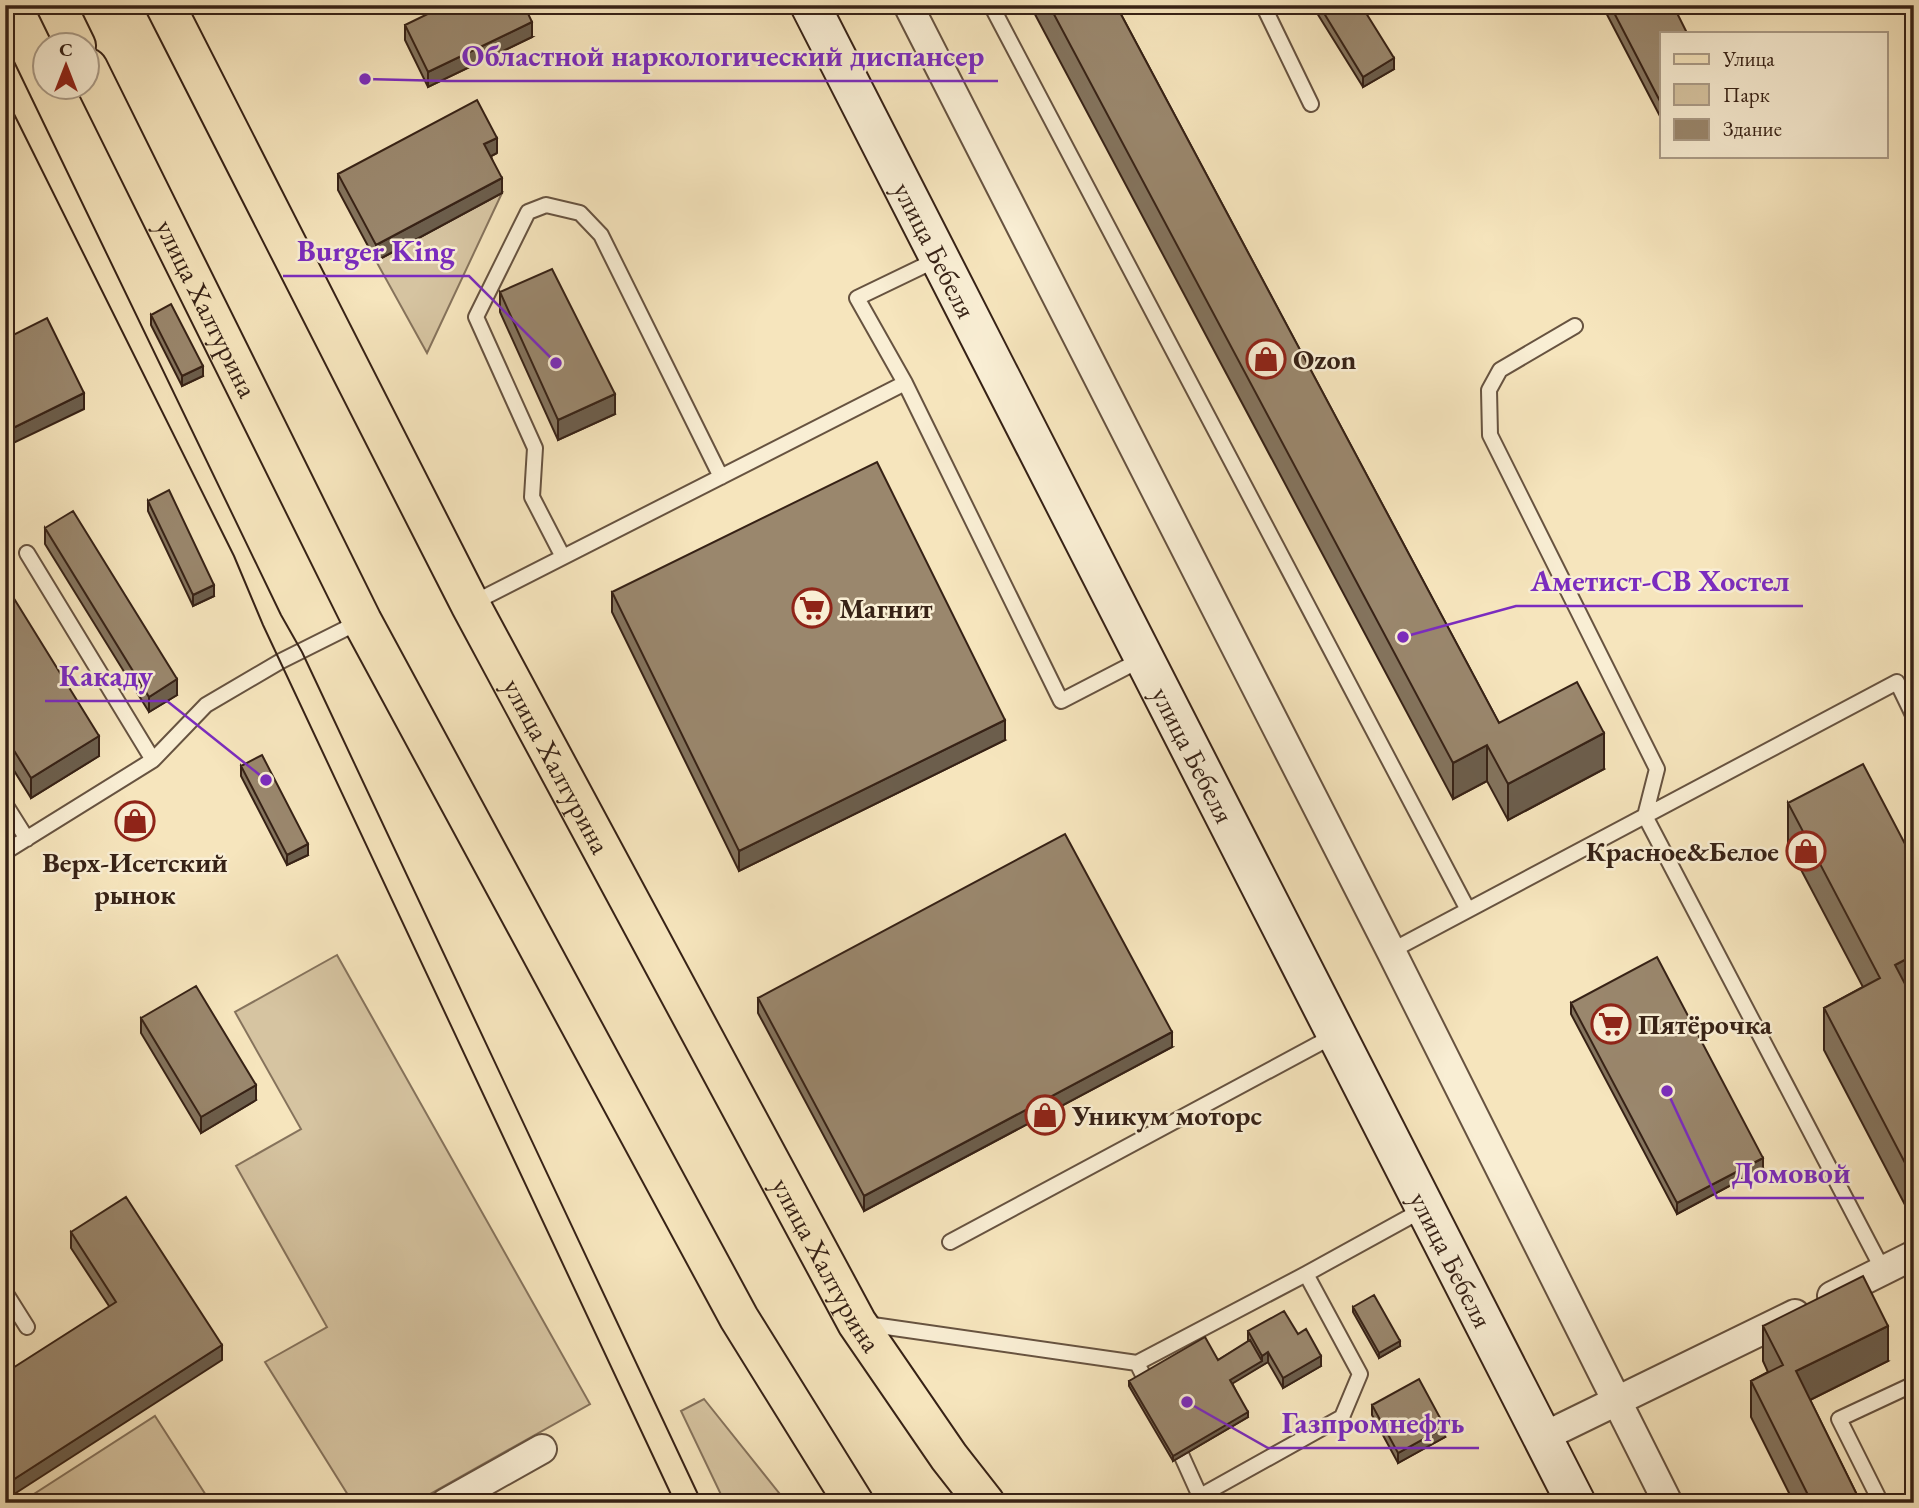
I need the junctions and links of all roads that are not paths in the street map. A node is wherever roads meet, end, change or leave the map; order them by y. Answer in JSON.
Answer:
{"nodes":[{"id":1,"x":57,"y":5,"type":"edge"},
{"id":2,"x":165,"y":5,"type":"edge"},
{"id":3,"x":810,"y":5,"type":"edge"},
{"id":4,"x":908,"y":5,"type":"edge"},
{"id":5,"x":991,"y":5,"type":"edge"},
{"id":6,"x":1263,"y":5,"type":"edge"},
{"id":7,"x":70,"y":32,"type":"edge"},
{"id":8,"x":102,"y":96,"type":"edge"},
{"id":9,"x":1311,"y":104,"type":"dead end"},
{"id":10,"x":940,"y":258,"type":"junction"},
{"id":11,"x":1575,"y":326,"type":"dead end"},
{"id":12,"x":905,"y":383,"type":"junction"},
{"id":13,"x":721,"y":477,"type":"junction"},
{"id":14,"x":27,"y":552,"type":"dead end"},
{"id":15,"x":563,"y":557,"type":"junction"},
{"id":16,"x":470,"y":604,"type":"junction"},
{"id":17,"x":362,"y":621,"type":"junction"},
{"id":18,"x":1145,"y":657,"type":"junction"},
{"id":19,"x":1914,"y":717,"type":"edge"},
{"id":20,"x":153,"y":760,"type":"junction"},
{"id":21,"x":5,"y":804,"type":"edge"},
{"id":22,"x":1645,"y":816,"type":"junction"},
{"id":23,"x":27,"y":839,"type":"junction"},
{"id":24,"x":5,"y":852,"type":"edge"},
{"id":25,"x":1468,"y":910,"type":"junction"},
{"id":26,"x":1391,"y":951,"type":"junction"},
{"id":27,"x":1336,"y":1035,"type":"junction"},
{"id":28,"x":1424,"y":1209,"type":"junction"},
{"id":29,"x":950,"y":1242,"type":"dead end"},
{"id":30,"x":1913,"y":1258,"type":"edge"},
{"id":31,"x":1883,"y":1270,"type":"junction"},
{"id":32,"x":1306,"y":1274,"type":"junction"},
{"id":33,"x":5,"y":1292,"type":"edge"},
{"id":34,"x":857,"y":1323,"type":"junction"},
{"id":35,"x":27,"y":1327,"type":"dead end"},
{"id":36,"x":1137,"y":1363,"type":"junction"},
{"id":37,"x":1914,"y":1384,"type":"edge"},
{"id":38,"x":1154,"y":1399,"type":"edge"},
{"id":39,"x":1616,"y":1402,"type":"junction"},
{"id":40,"x":1166,"y":1423,"type":"edge"},
{"id":41,"x":1543,"y":1437,"type":"junction"},
{"id":42,"x":542,"y":1449,"type":"dead end"},
{"id":43,"x":1203,"y":1499,"type":"edge"},
{"id":44,"x":446,"y":1503,"type":"edge"},
{"id":45,"x":854,"y":1503,"type":"edge"},
{"id":46,"x":985,"y":1503,"type":"edge"},
{"id":47,"x":1576,"y":1503,"type":"edge"},
{"id":48,"x":1668,"y":1503,"type":"edge"},
{"id":49,"x":1881,"y":1503,"type":"edge"}],
"edges":[{"from":1,"to":7,"type":"main road"},
{"from":2,"to":16,"type":"main road","name":"улица Халтурина"},
{"from":3,"to":10,"type":"main road","name":"улица Бебеля"},
{"from":4,"to":26,"type":"street"},
{"from":5,"to":25,"type":"lane"},
{"from":6,"to":9,"type":"lane"},
{"from":8,"to":17,"type":"main road","name":"улица Халтурина"},
{"from":10,"to":12,"type":"lane"},
{"from":10,"to":18,"type":"main road","name":"улица Бебеля"},
{"from":11,"to":22,"type":"lane"},
{"from":12,"to":13,"type":"lane"},
{"from":12,"to":18,"type":"lane"},
{"from":13,"to":15,"type":"lane"},
{"from":13,"to":15,"type":"lane"},
{"from":14,"to":20,"type":"lane"},
{"from":15,"to":16,"type":"lane"},
{"from":16,"to":34,"type":"main road","name":"улица Халтурина"},
{"from":17,"to":20,"type":"lane"},
{"from":17,"to":45,"type":"main road","name":"улица Халтурина"},
{"from":18,"to":27,"type":"main road","name":"улица Бебеля"},
{"from":19,"to":22,"type":"lane"},
{"from":20,"to":23,"type":"lane"},
{"from":21,"to":23,"type":"lane"},
{"from":22,"to":25,"type":"lane"},
{"from":22,"to":31,"type":"lane"},
{"from":23,"to":24,"type":"lane"},
{"from":25,"to":26,"type":"lane"},
{"from":26,"to":39,"type":"street"},
{"from":27,"to":28,"type":"main road","name":"улица Бебеля"},
{"from":27,"to":29,"type":"lane"},
{"from":28,"to":32,"type":"lane"},
{"from":28,"to":41,"type":"main road","name":"улица Бебеля"},
{"from":30,"to":31,"type":"street"},
{"from":31,"to":39,"type":"street"},
{"from":32,"to":36,"type":"lane"},
{"from":32,"to":43,"type":"lane"},
{"from":33,"to":35,"type":"lane"},
{"from":34,"to":36,"type":"lane"},
{"from":34,"to":46,"type":"main road","name":"улица Халтурина"},
{"from":36,"to":38,"type":"lane"},
{"from":37,"to":49,"type":"lane"},
{"from":39,"to":41,"type":"street"},
{"from":39,"to":48,"type":"street"},
{"from":40,"to":43,"type":"lane"},
{"from":41,"to":47,"type":"main road","name":"улица Бебеля"},
{"from":42,"to":44,"type":"street"}]}
